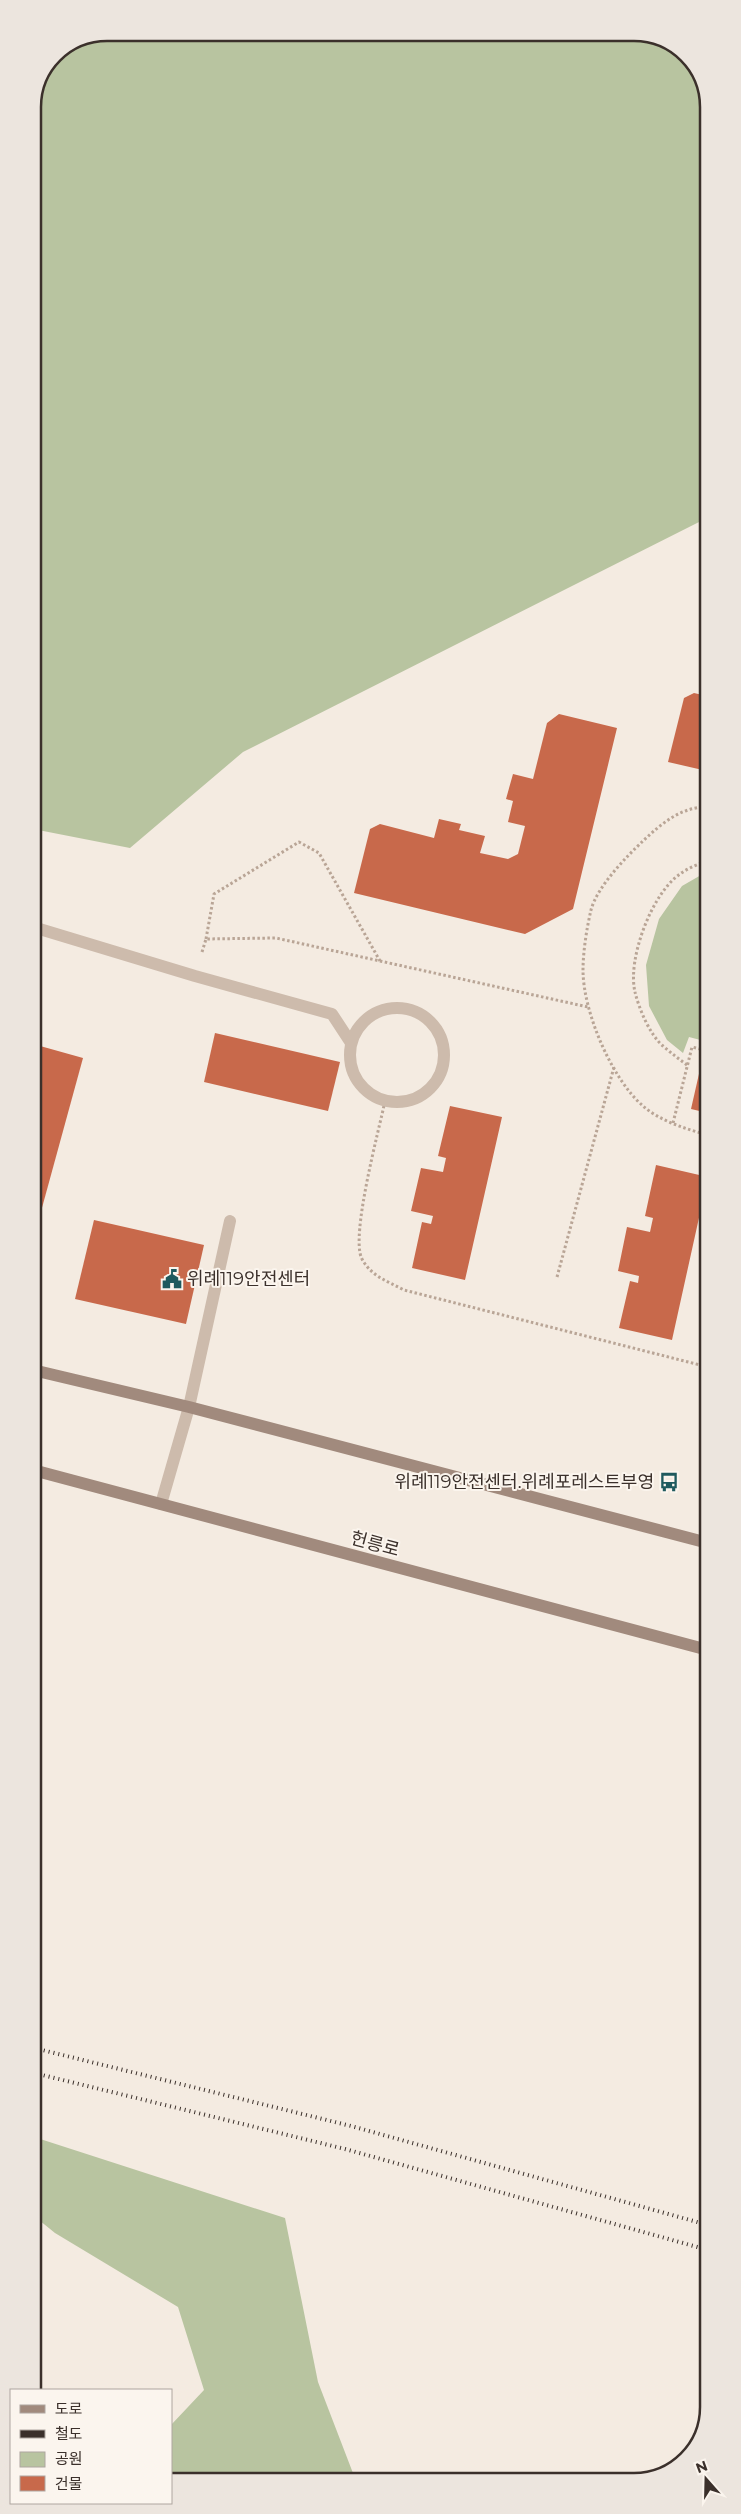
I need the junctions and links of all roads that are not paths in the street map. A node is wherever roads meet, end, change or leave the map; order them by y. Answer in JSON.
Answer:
{"nodes":[{"id":1,"x":41,"y":929,"type":"edge"},
{"id":2,"x":351,"y":1043,"type":"junction"},
{"id":3,"x":230,"y":1221,"type":"dead end"},
{"id":4,"x":41,"y":1372,"type":"edge"},
{"id":5,"x":189,"y":1407,"type":"junction"},
{"id":6,"x":41,"y":1472,"type":"edge"},
{"id":7,"x":161,"y":1504,"type":"junction"},
{"id":8,"x":700,"y":1541,"type":"edge"},
{"id":9,"x":700,"y":1648,"type":"edge"}],
"edges":[{"from":1,"to":2,"type":"lane"},
{"from":2,"to":2,"type":"lane"},
{"from":3,"to":5,"type":"lane"},
{"from":4,"to":5,"type":"main road"},
{"from":5,"to":7,"type":"lane"},
{"from":5,"to":8,"type":"main road"},
{"from":6,"to":7,"type":"main road","name":"헌릉로"},
{"from":7,"to":9,"type":"main road","name":"헌릉로"}]}
